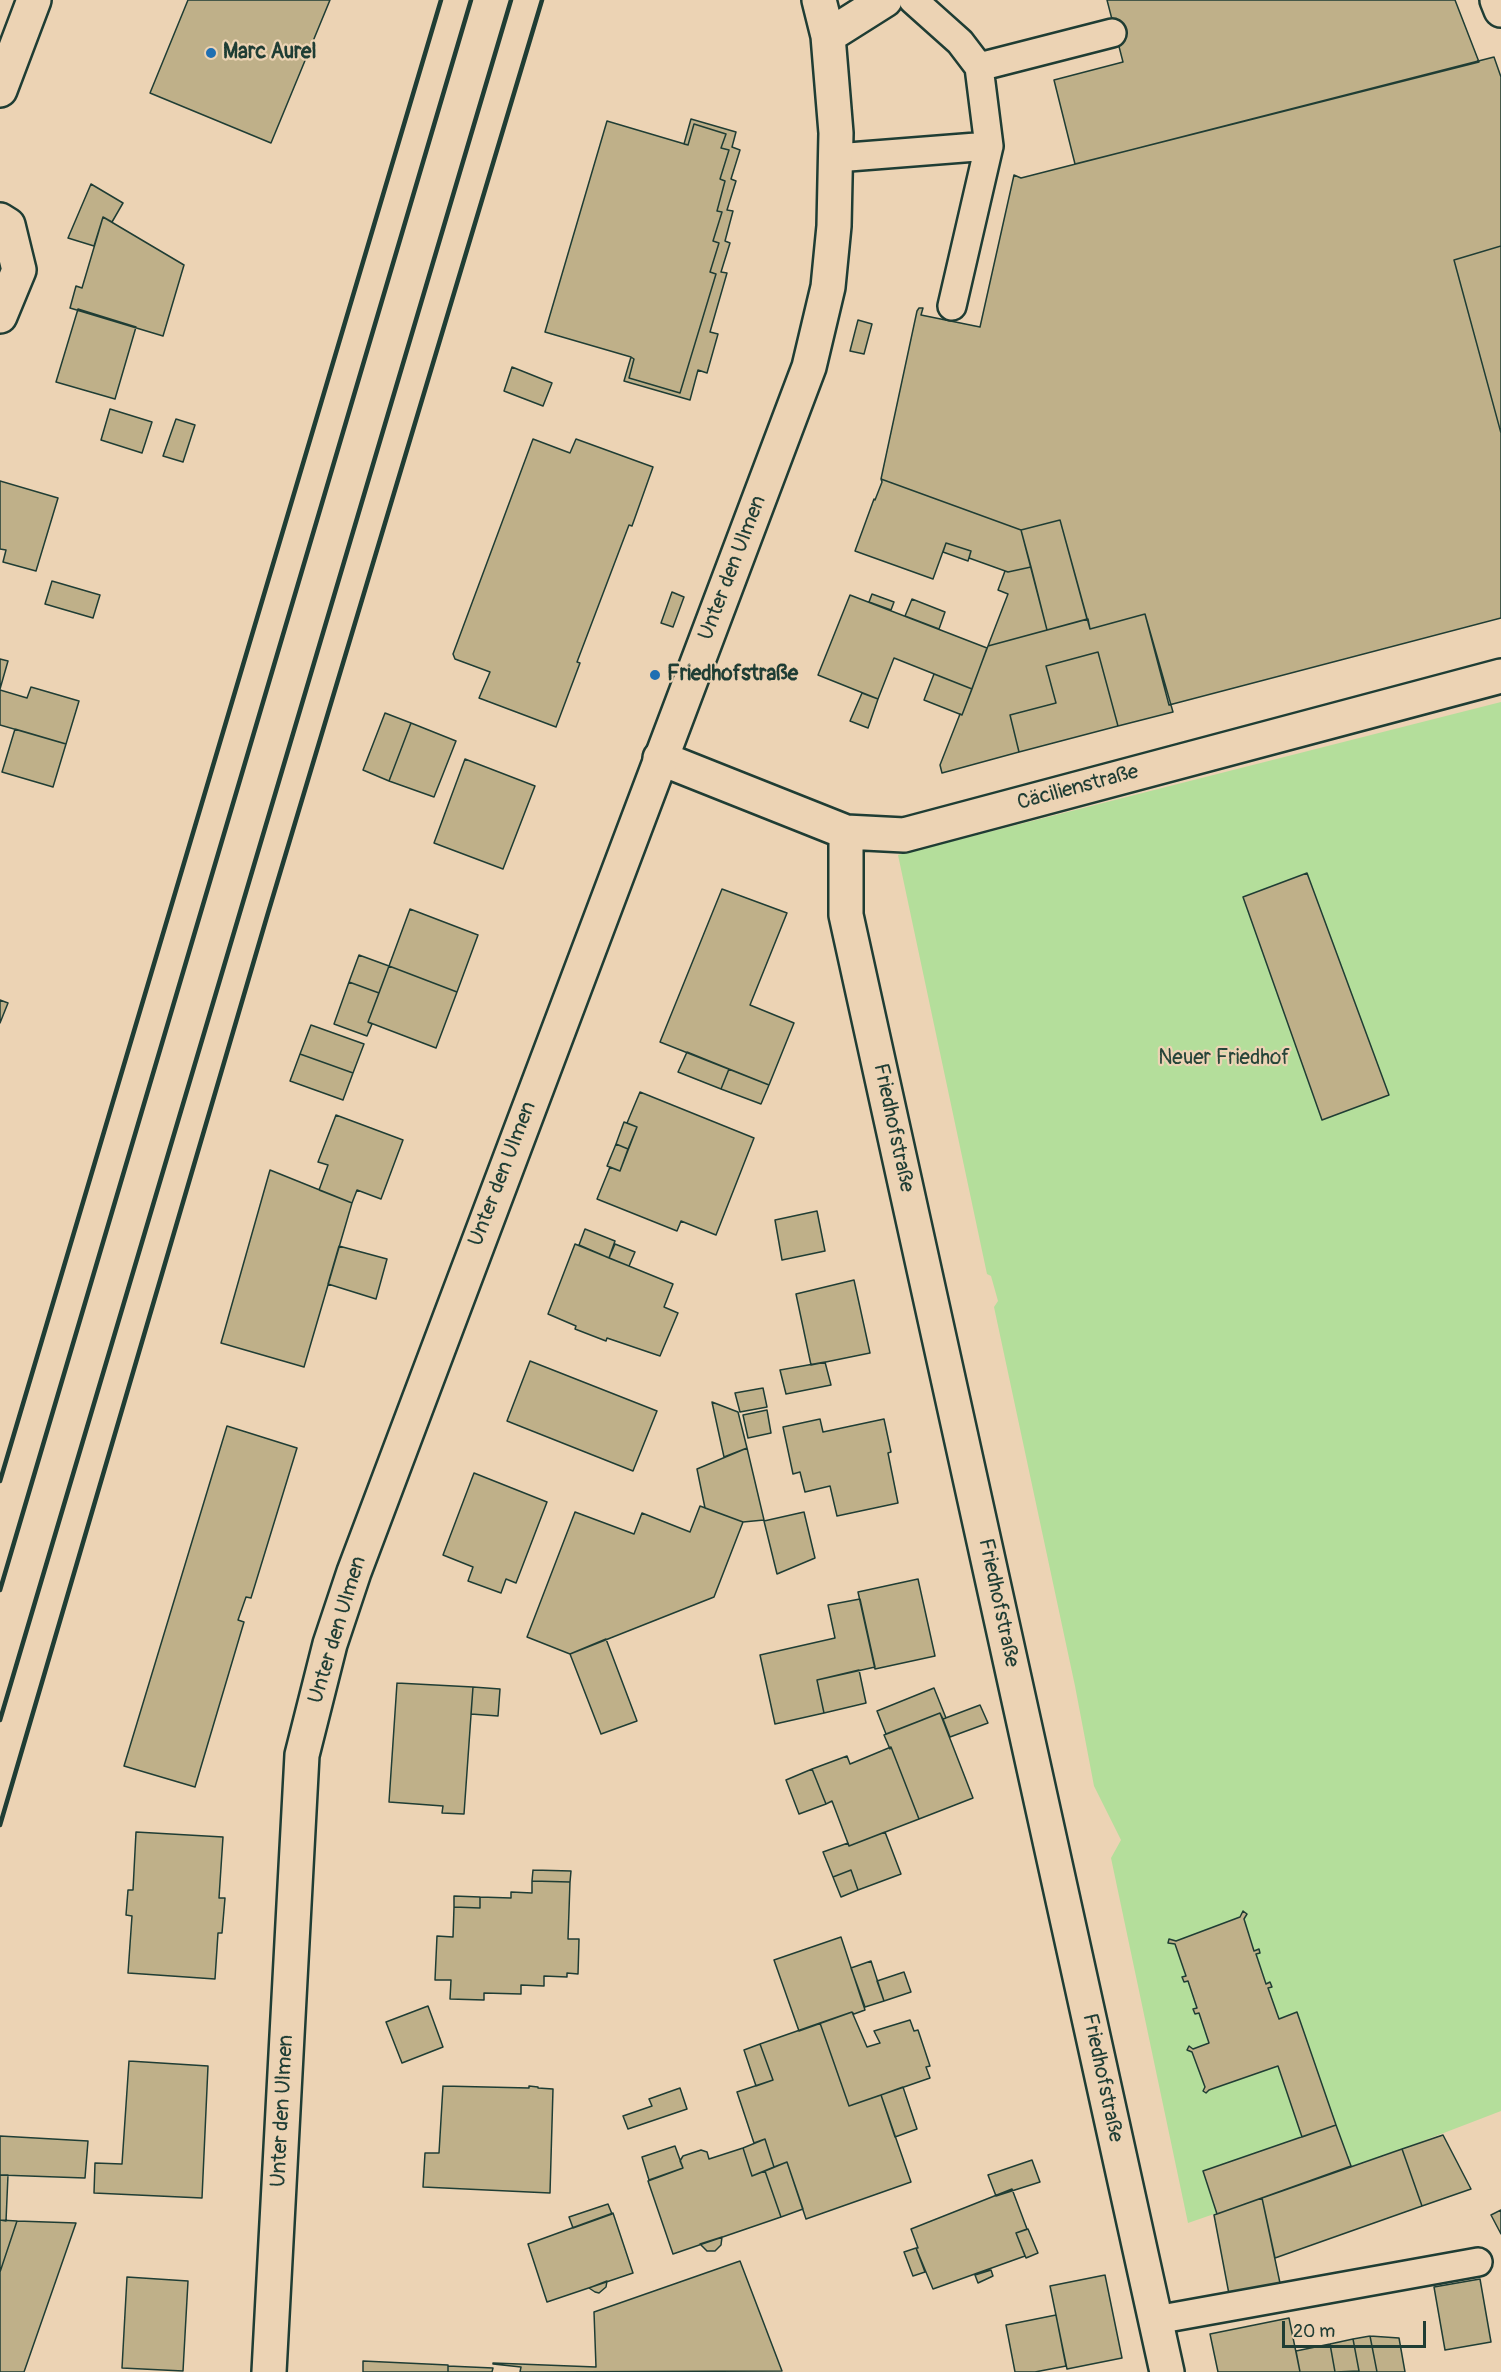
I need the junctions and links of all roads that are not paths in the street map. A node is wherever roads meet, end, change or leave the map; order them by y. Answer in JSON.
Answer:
{"nodes":[{"id":1,"x":34,"y":0,"type":"edge"},
{"id":2,"x":819,"y":0,"type":"edge"},
{"id":3,"x":885,"y":0,"type":"edge"},
{"id":4,"x":913,"y":0,"type":"edge"},
{"id":5,"x":1497,"y":0,"type":"edge"},
{"id":6,"x":1501,"y":10,"type":"edge"},
{"id":7,"x":1112,"y":33,"type":"dead end"},
{"id":8,"x":828,"y":36,"type":"junction"},
{"id":9,"x":979,"y":67,"type":"junction"},
{"id":10,"x":0,"y":90,"type":"edge"},
{"id":11,"x":989,"y":146,"type":"junction"},
{"id":12,"x":836,"y":158,"type":"junction"},
{"id":13,"x":0,"y":220,"type":"edge"},
{"id":14,"x":952,"y":306,"type":"dead end"},
{"id":15,"x":0,"y":316,"type":"edge"},
{"id":16,"x":1501,"y":676,"type":"edge"},
{"id":17,"x":660,"y":758,"type":"junction"},
{"id":18,"x":846,"y":832,"type":"junction"},
{"id":19,"x":1478,"y":2262,"type":"dead end"},
{"id":20,"x":1155,"y":2320,"type":"junction"},
{"id":21,"x":269,"y":2372,"type":"edge"},
{"id":22,"x":1167,"y":2372,"type":"edge"}],
"edges":[{"from":1,"to":10,"type":"street"},
{"from":2,"to":8,"type":"street","name":"Unter den Ulmen"},
{"from":3,"to":8,"type":"street"},
{"from":4,"to":9,"type":"lane"},
{"from":5,"to":6,"type":"street"},
{"from":7,"to":9,"type":"lane"},
{"from":8,"to":12,"type":"street","name":"Unter den Ulmen"},
{"from":9,"to":11,"type":"lane"},
{"from":11,"to":12,"type":"lane"},
{"from":11,"to":14,"type":"lane"},
{"from":12,"to":17,"type":"street","name":"Unter den Ulmen"},
{"from":13,"to":15,"type":"street"},
{"from":16,"to":18,"type":"street","name":"Cäcilienstraße"},
{"from":17,"to":18,"type":"street","name":"Cäcilienstraße"},
{"from":17,"to":21,"type":"street","name":"Unter den Ulmen"},
{"from":18,"to":20,"type":"street","name":"Friedhofstraße"},
{"from":19,"to":20,"type":"lane"},
{"from":20,"to":22,"type":"street","name":"Friedhofstraße"}]}
